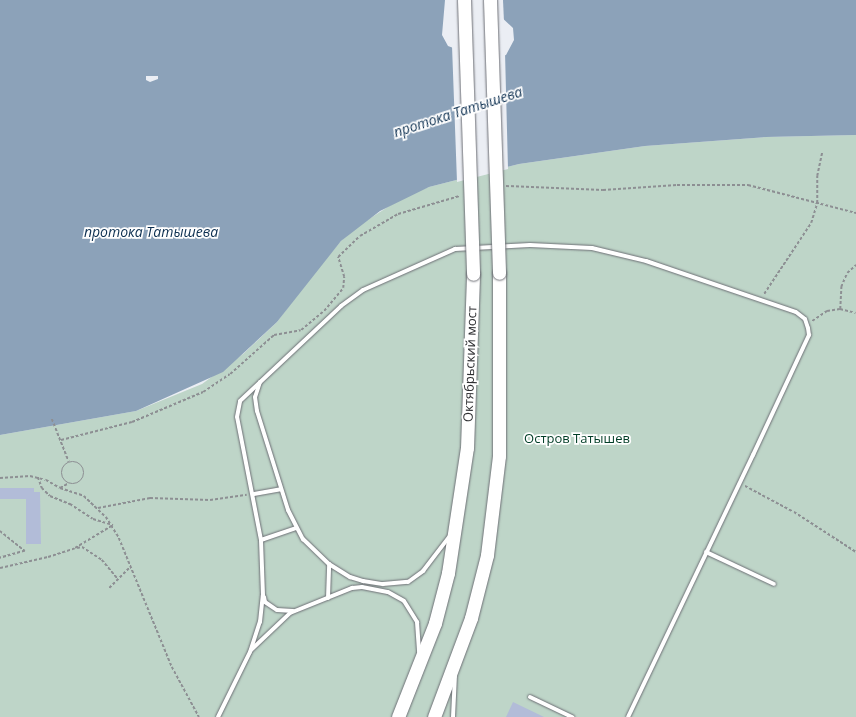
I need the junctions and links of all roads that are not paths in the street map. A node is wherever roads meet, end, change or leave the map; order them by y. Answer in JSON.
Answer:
{"nodes":[{"id":1,"x":464,"y":0,"type":"edge"},
{"id":2,"x":490,"y":0,"type":"edge"},
{"id":3,"x":261,"y":380,"type":"junction"},
{"id":4,"x":280,"y":489,"type":"junction"},
{"id":5,"x":254,"y":494,"type":"junction"},
{"id":6,"x":295,"y":528,"type":"junction"},
{"id":7,"x":456,"y":528,"type":"junction"},
{"id":8,"x":261,"y":540,"type":"junction"},
{"id":9,"x":706,"y":552,"type":"junction"},
{"id":10,"x":329,"y":564,"type":"junction"},
{"id":11,"x":774,"y":584,"type":"dead end"},
{"id":12,"x":263,"y":594,"type":"junction"},
{"id":13,"x":328,"y":598,"type":"junction"},
{"id":14,"x":294,"y":611,"type":"junction"},
{"id":15,"x":250,"y":652,"type":"junction"},
{"id":16,"x":455,"y":663,"type":"junction"},
{"id":17,"x":419,"y":667,"type":"junction"},
{"id":18,"x":530,"y":697,"type":"dead end"},
{"id":19,"x":218,"y":717,"type":"edge"},
{"id":20,"x":398,"y":717,"type":"edge"},
{"id":21,"x":434,"y":717,"type":"edge"},
{"id":22,"x":453,"y":717,"type":"edge"},
{"id":23,"x":572,"y":717,"type":"edge"},
{"id":24,"x":628,"y":717,"type":"edge"}],
"edges":[{"from":1,"to":7,"type":"main road","name":"Октябрьский мост","bridge":true},
{"from":2,"to":16,"type":"main road","name":"Октябрьский мост","bridge":true},
{"from":3,"to":4,"type":"lane"},
{"from":3,"to":5,"type":"lane"},
{"from":3,"to":9,"type":"lane"},
{"from":4,"to":5,"type":"lane"},
{"from":4,"to":6,"type":"lane"},
{"from":5,"to":8,"type":"lane"},
{"from":6,"to":8,"type":"lane"},
{"from":6,"to":10,"type":"lane"},
{"from":7,"to":10,"type":"lane"},
{"from":7,"to":17,"type":"main road","name":"Октябрьский мост"},
{"from":8,"to":12,"type":"lane"},
{"from":9,"to":11,"type":"lane"},
{"from":9,"to":24,"type":"lane"},
{"from":10,"to":13,"type":"lane"},
{"from":12,"to":14,"type":"lane"},
{"from":12,"to":15,"type":"lane"},
{"from":13,"to":14,"type":"lane"},
{"from":13,"to":17,"type":"lane"},
{"from":14,"to":15,"type":"lane"},
{"from":15,"to":19,"type":"lane"},
{"from":16,"to":21,"type":"main road","name":"Октябрьский мост"},
{"from":16,"to":22,"type":"lane"},
{"from":17,"to":20,"type":"main road","name":"Октябрьский мост"},
{"from":18,"to":23,"type":"lane"}]}
